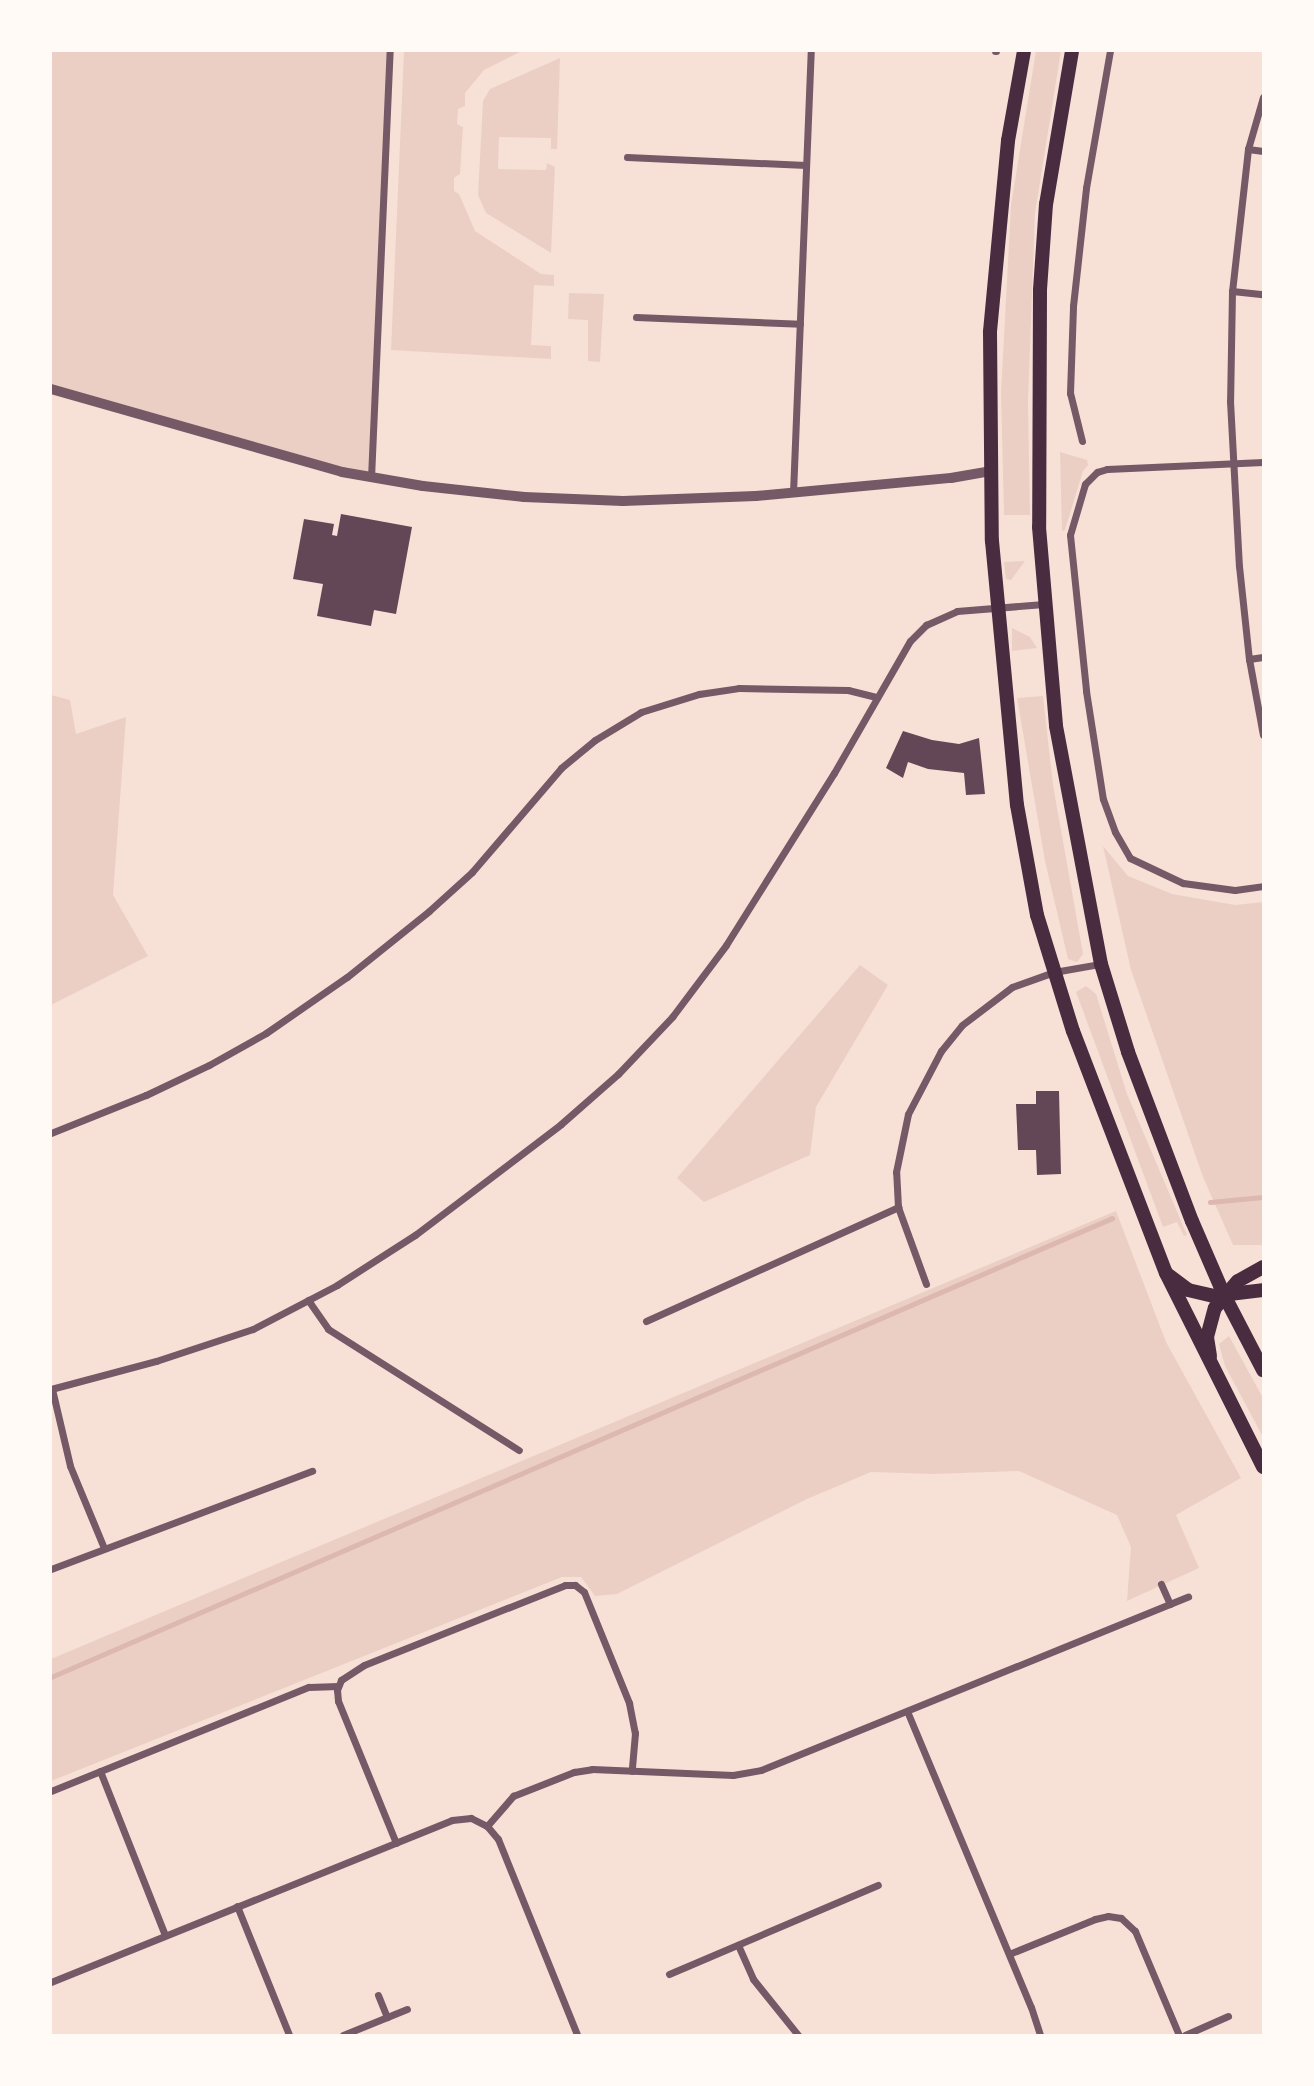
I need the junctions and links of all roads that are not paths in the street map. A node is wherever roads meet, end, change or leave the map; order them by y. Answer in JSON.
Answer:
{"nodes":[{"id":1,"x":390,"y":51,"type":"edge"},
{"id":2,"x":811,"y":51,"type":"edge"},
{"id":3,"x":1024,"y":51,"type":"edge"},
{"id":4,"x":1072,"y":51,"type":"edge"},
{"id":5,"x":1110,"y":51,"type":"edge"},
{"id":6,"x":1263,"y":97,"type":"edge"},
{"id":7,"x":1248,"y":149,"type":"junction"},
{"id":8,"x":1263,"y":151,"type":"edge"},
{"id":9,"x":627,"y":157,"type":"dead end"},
{"id":10,"x":806,"y":165,"type":"junction"},
{"id":11,"x":1232,"y":291,"type":"junction"},
{"id":12,"x":1263,"y":295,"type":"edge"},
{"id":13,"x":636,"y":317,"type":"dead end"},
{"id":14,"x":800,"y":324,"type":"junction"},
{"id":15,"x":51,"y":389,"type":"edge"},
{"id":16,"x":1082,"y":441,"type":"dead end"},
{"id":17,"x":1263,"y":462,"type":"edge"},
{"id":18,"x":1232,"y":463,"type":"junction"},
{"id":19,"x":990,"y":471,"type":"junction"},
{"id":20,"x":371,"y":478,"type":"junction"},
{"id":21,"x":793,"y":493,"type":"junction"},
{"id":22,"x":1044,"y":604,"type":"junction"},
{"id":23,"x":997,"y":607,"type":"junction"},
{"id":24,"x":1263,"y":657,"type":"edge"},
{"id":25,"x":1249,"y":659,"type":"junction"},
{"id":26,"x":877,"y":696,"type":"junction"},
{"id":27,"x":1263,"y":735,"type":"edge"},
{"id":28,"x":1263,"y":886,"type":"edge"},
{"id":29,"x":1101,"y":964,"type":"junction"},
{"id":30,"x":1054,"y":972,"type":"junction"},
{"id":31,"x":51,"y":1133,"type":"edge"},
{"id":32,"x":898,"y":1207,"type":"junction"},
{"id":33,"x":1263,"y":1267,"type":"edge"},
{"id":34,"x":1166,"y":1273,"type":"junction"},
{"id":35,"x":926,"y":1284,"type":"dead end"},
{"id":36,"x":1263,"y":1290,"type":"edge"},
{"id":37,"x":1224,"y":1295,"type":"junction"},
{"id":38,"x":308,"y":1300,"type":"junction"},
{"id":39,"x":646,"y":1321,"type":"dead end"},
{"id":40,"x":1263,"y":1370,"type":"edge"},
{"id":41,"x":1213,"y":1371,"type":"junction"},
{"id":42,"x":51,"y":1389,"type":"edge"},
{"id":43,"x":519,"y":1450,"type":"dead end"},
{"id":44,"x":1263,"y":1467,"type":"edge"},
{"id":45,"x":312,"y":1471,"type":"dead end"},
{"id":46,"x":104,"y":1548,"type":"junction"},
{"id":47,"x":51,"y":1569,"type":"edge"},
{"id":48,"x":1161,"y":1584,"type":"dead end"},
{"id":49,"x":1188,"y":1597,"type":"dead end"},
{"id":50,"x":1170,"y":1604,"type":"junction"},
{"id":51,"x":338,"y":1686,"type":"junction"},
{"id":52,"x":907,"y":1711,"type":"junction"},
{"id":53,"x":100,"y":1771,"type":"junction"},
{"id":54,"x":632,"y":1771,"type":"junction"},
{"id":55,"x":51,"y":1791,"type":"edge"},
{"id":56,"x":488,"y":1826,"type":"junction"},
{"id":57,"x":396,"y":1843,"type":"junction"},
{"id":58,"x":878,"y":1885,"type":"dead end"},
{"id":59,"x":237,"y":1906,"type":"junction"},
{"id":60,"x":165,"y":1935,"type":"junction"},
{"id":61,"x":738,"y":1945,"type":"junction"},
{"id":62,"x":1009,"y":1954,"type":"junction"},
{"id":63,"x":669,"y":1974,"type":"dead end"},
{"id":64,"x":51,"y":1982,"type":"edge"},
{"id":65,"x":378,"y":1996,"type":"dead end"},
{"id":66,"x":407,"y":2009,"type":"dead end"},
{"id":67,"x":1228,"y":2016,"type":"dead end"},
{"id":68,"x":387,"y":2017,"type":"junction"},
{"id":69,"x":289,"y":2035,"type":"edge"},
{"id":70,"x":343,"y":2035,"type":"edge"},
{"id":71,"x":577,"y":2035,"type":"edge"},
{"id":72,"x":798,"y":2035,"type":"edge"},
{"id":73,"x":1040,"y":2035,"type":"edge"},
{"id":74,"x":1179,"y":2035,"type":"edge"},
{"id":75,"x":1185,"y":2035,"type":"edge"}],
"edges":[{"from":1,"to":20,"type":"street"},
{"from":2,"to":10,"type":"street"},
{"from":3,"to":19,"type":"main road"},
{"from":4,"to":22,"type":"main road"},
{"from":5,"to":16,"type":"street"},
{"from":6,"to":7,"type":"street"},
{"from":7,"to":8,"type":"street"},
{"from":7,"to":11,"type":"street"},
{"from":9,"to":10,"type":"street"},
{"from":10,"to":14,"type":"street"},
{"from":11,"to":12,"type":"street"},
{"from":11,"to":18,"type":"street"},
{"from":13,"to":14,"type":"street"},
{"from":14,"to":21,"type":"street"},
{"from":15,"to":20,"type":"street"},
{"from":17,"to":18,"type":"street"},
{"from":18,"to":25,"type":"street"},
{"from":18,"to":28,"type":"street"},
{"from":19,"to":21,"type":"street"},
{"from":19,"to":23,"type":"main road"},
{"from":20,"to":21,"type":"street"},
{"from":22,"to":23,"type":"street"},
{"from":22,"to":29,"type":"main road"},
{"from":23,"to":26,"type":"street"},
{"from":23,"to":30,"type":"main road"},
{"from":24,"to":25,"type":"street"},
{"from":25,"to":27,"type":"street"},
{"from":26,"to":31,"type":"street"},
{"from":26,"to":38,"type":"street"},
{"from":29,"to":30,"type":"street"},
{"from":29,"to":37,"type":"main road"},
{"from":30,"to":32,"type":"street"},
{"from":30,"to":34,"type":"main road"},
{"from":32,"to":35,"type":"street"},
{"from":32,"to":39,"type":"street"},
{"from":33,"to":37,"type":"main road"},
{"from":34,"to":37,"type":"main road"},
{"from":34,"to":41,"type":"main road"},
{"from":36,"to":37,"type":"main road"},
{"from":37,"to":40,"type":"main road"},
{"from":37,"to":41,"type":"main road"},
{"from":38,"to":42,"type":"street"},
{"from":38,"to":43,"type":"street"},
{"from":41,"to":44,"type":"main road"},
{"from":42,"to":46,"type":"street"},
{"from":45,"to":46,"type":"street"},
{"from":46,"to":47,"type":"street"},
{"from":48,"to":50,"type":"street"},
{"from":49,"to":50,"type":"street"},
{"from":50,"to":52,"type":"street"},
{"from":51,"to":53,"type":"street"},
{"from":51,"to":54,"type":"street"},
{"from":51,"to":57,"type":"street"},
{"from":52,"to":54,"type":"street"},
{"from":52,"to":62,"type":"street"},
{"from":53,"to":55,"type":"street"},
{"from":53,"to":60,"type":"street"},
{"from":54,"to":56,"type":"street"},
{"from":56,"to":57,"type":"street"},
{"from":56,"to":71,"type":"street"},
{"from":57,"to":59,"type":"street"},
{"from":58,"to":61,"type":"street"},
{"from":59,"to":60,"type":"street"},
{"from":59,"to":69,"type":"street"},
{"from":60,"to":64,"type":"street"},
{"from":61,"to":63,"type":"street"},
{"from":61,"to":72,"type":"street"},
{"from":62,"to":73,"type":"street"},
{"from":62,"to":74,"type":"street"},
{"from":65,"to":68,"type":"street"},
{"from":66,"to":68,"type":"street"},
{"from":67,"to":75,"type":"street"},
{"from":68,"to":70,"type":"street"}]}
